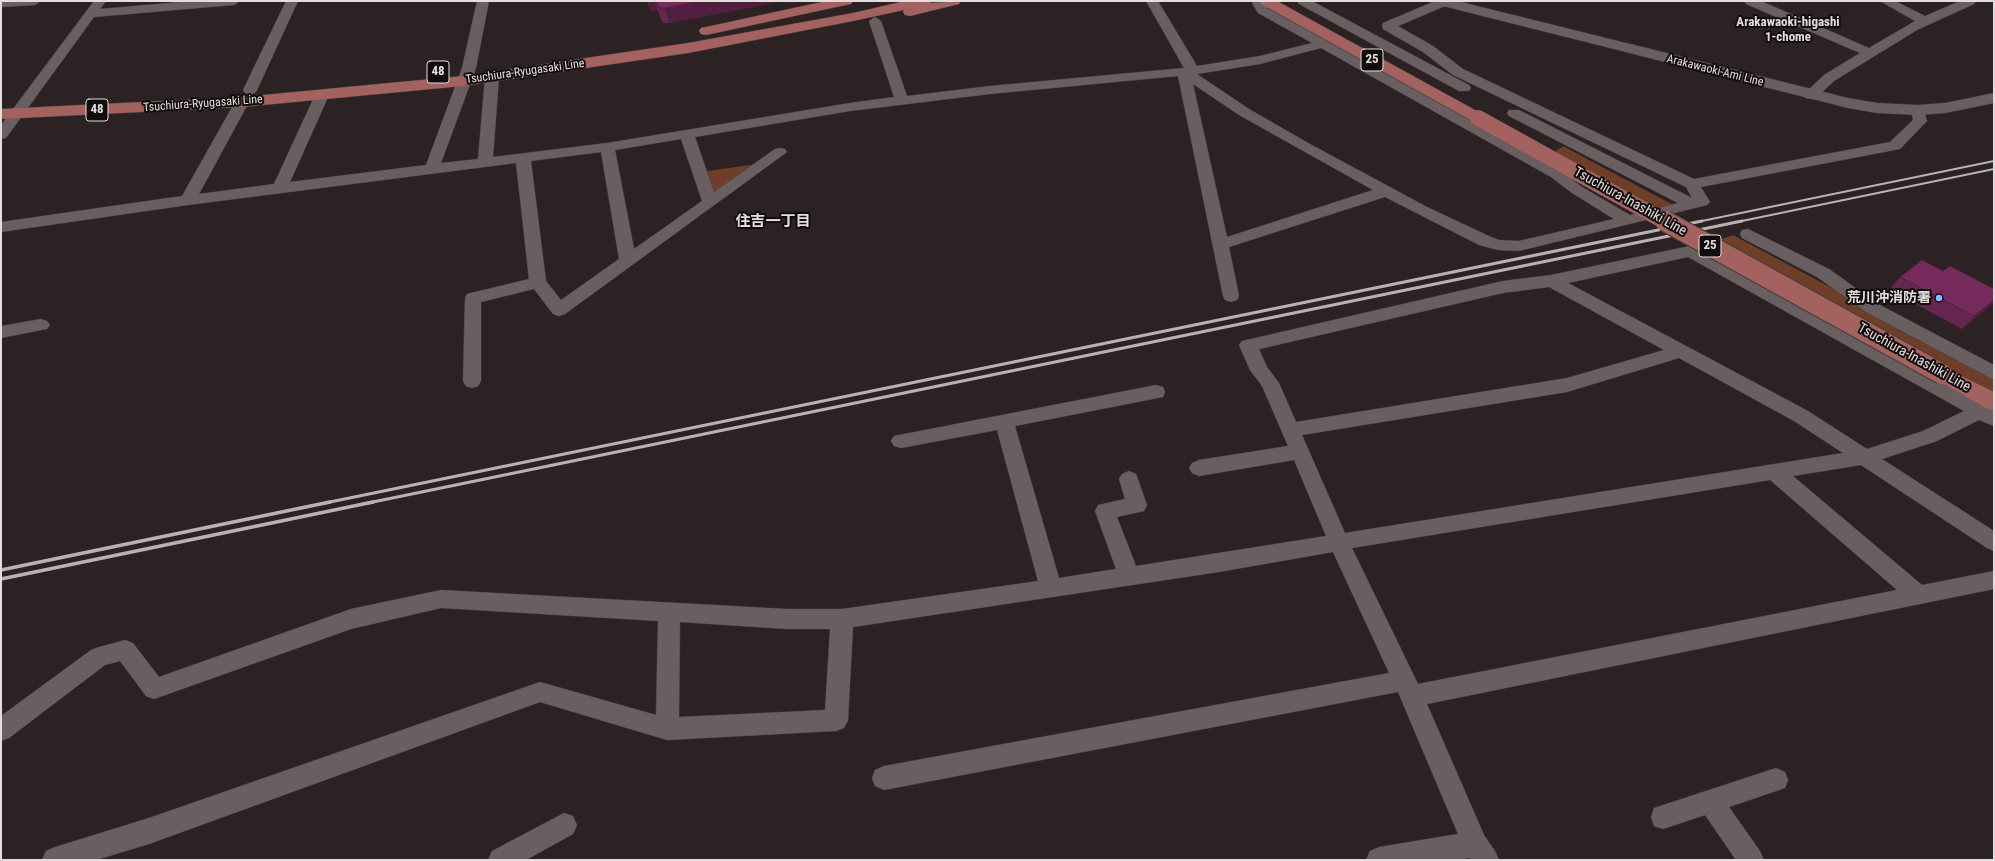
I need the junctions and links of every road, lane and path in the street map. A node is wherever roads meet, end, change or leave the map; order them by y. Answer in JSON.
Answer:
{"nodes":[{"id":1,"x":35,"y":1,"type":"edge"},
{"id":2,"x":100,"y":1,"type":"edge"},
{"id":3,"x":234,"y":1,"type":"edge"},
{"id":4,"x":292,"y":1,"type":"edge"},
{"id":5,"x":483,"y":1,"type":"edge"},
{"id":6,"x":883,"y":1,"type":"edge"},
{"id":7,"x":924,"y":1,"type":"edge"},
{"id":8,"x":954,"y":1,"type":"edge"},
{"id":9,"x":1152,"y":1,"type":"edge"},
{"id":10,"x":1260,"y":1,"type":"edge"},
{"id":11,"x":1266,"y":1,"type":"edge"},
{"id":12,"x":1286,"y":1,"type":"edge"},
{"id":13,"x":1303,"y":1,"type":"edge"},
{"id":14,"x":1443,"y":1,"type":"edge"},
{"id":15,"x":1750,"y":1,"type":"edge"},
{"id":16,"x":1886,"y":1,"type":"edge"},
{"id":17,"x":1970,"y":1,"type":"edge"},
{"id":18,"x":1,"y":4,"type":"edge"},
{"id":19,"x":848,"y":9,"type":"edge"},
{"id":20,"x":90,"y":14,"type":"junction"},
{"id":21,"x":875,"y":21,"type":"junction"},
{"id":22,"x":1924,"y":21,"type":"junction"},
{"id":23,"x":1388,"y":26,"type":"junction"},
{"id":24,"x":1363,"y":34,"type":"junction"},
{"id":25,"x":684,"y":42,"type":"junction"},
{"id":26,"x":1323,"y":44,"type":"junction"},
{"id":27,"x":1870,"y":53,"type":"junction"},
{"id":28,"x":1188,"y":72,"type":"junction"},
{"id":29,"x":466,"y":75,"type":"junction"},
{"id":30,"x":492,"y":77,"type":"junction"},
{"id":31,"x":1458,"y":78,"type":"junction"},
{"id":32,"x":1486,"y":86,"type":"junction"},
{"id":33,"x":1474,"y":93,"type":"junction"},
{"id":34,"x":322,"y":95,"type":"junction"},
{"id":35,"x":1811,"y":95,"type":"junction"},
{"id":36,"x":246,"y":96,"type":"junction"},
{"id":37,"x":1994,"y":98,"type":"edge"},
{"id":38,"x":1,"y":100,"type":"edge"},
{"id":39,"x":27,"y":100,"type":"junction"},
{"id":40,"x":902,"y":101,"type":"junction"},
{"id":41,"x":1918,"y":110,"type":"junction"},
{"id":42,"x":18,"y":113,"type":"junction"},
{"id":43,"x":1,"y":114,"type":"edge"},
{"id":44,"x":1484,"y":115,"type":"junction"},
{"id":45,"x":687,"y":134,"type":"junction"},
{"id":46,"x":1,"y":135,"type":"edge"},
{"id":47,"x":607,"y":148,"type":"junction"},
{"id":48,"x":780,"y":152,"type":"dead end"},
{"id":49,"x":523,"y":159,"type":"junction"},
{"id":50,"x":485,"y":163,"type":"junction"},
{"id":51,"x":432,"y":170,"type":"junction"},
{"id":52,"x":1692,"y":184,"type":"junction"},
{"id":53,"x":280,"y":188,"type":"junction"},
{"id":54,"x":1387,"y":191,"type":"junction"},
{"id":55,"x":188,"y":200,"type":"junction"},
{"id":56,"x":710,"y":202,"type":"junction"},
{"id":57,"x":1693,"y":205,"type":"junction"},
{"id":58,"x":1628,"y":221,"type":"junction"},
{"id":59,"x":1,"y":227,"type":"edge"},
{"id":60,"x":1748,"y":234,"type":"dead end"},
{"id":61,"x":1221,"y":244,"type":"junction"},
{"id":62,"x":628,"y":261,"type":"junction"},
{"id":63,"x":1551,"y":281,"type":"junction"},
{"id":64,"x":538,"y":282,"type":"junction"},
{"id":65,"x":1231,"y":296,"type":"dead end"},
{"id":66,"x":40,"y":325,"type":"dead end"},
{"id":67,"x":1,"y":332,"type":"edge"},
{"id":68,"x":1680,"y":350,"type":"junction"},
{"id":69,"x":1947,"y":368,"type":"junction"},
{"id":70,"x":1994,"y":373,"type":"edge"},
{"id":71,"x":472,"y":382,"type":"dead end"},
{"id":72,"x":1994,"y":386,"type":"edge"},
{"id":73,"x":1156,"y":392,"type":"dead end"},
{"id":74,"x":1989,"y":411,"type":"edge"},
{"id":75,"x":1004,"y":421,"type":"junction"},
{"id":76,"x":1290,"y":430,"type":"junction"},
{"id":77,"x":901,"y":441,"type":"dead end"},
{"id":78,"x":1300,"y":452,"type":"junction"},
{"id":79,"x":1865,"y":457,"type":"junction"},
{"id":80,"x":1199,"y":468,"type":"dead end"},
{"id":81,"x":1774,"y":472,"type":"junction"},
{"id":82,"x":1129,"y":479,"type":"dead end"},
{"id":83,"x":1340,"y":542,"type":"junction"},
{"id":84,"x":1994,"y":542,"type":"edge"},
{"id":85,"x":1129,"y":576,"type":"junction"},
{"id":86,"x":1994,"y":580,"type":"edge"},
{"id":87,"x":1051,"y":588,"type":"junction"},
{"id":88,"x":1918,"y":595,"type":"junction"},
{"id":89,"x":669,"y":612,"type":"junction"},
{"id":90,"x":842,"y":619,"type":"junction"},
{"id":91,"x":1409,"y":688,"type":"junction"},
{"id":92,"x":667,"y":729,"type":"junction"},
{"id":93,"x":1,"y":730,"type":"edge"},
{"id":94,"x":884,"y":778,"type":"dead end"},
{"id":95,"x":1776,"y":780,"type":"dead end"},
{"id":96,"x":1711,"y":802,"type":"junction"},
{"id":97,"x":1663,"y":817,"type":"dead end"},
{"id":98,"x":564,"y":825,"type":"dead end"},
{"id":99,"x":1481,"y":852,"type":"edge"},
{"id":100,"x":55,"y":860,"type":"edge"},
{"id":101,"x":501,"y":860,"type":"edge"},
{"id":102,"x":1379,"y":860,"type":"edge"},
{"id":103,"x":1751,"y":860,"type":"edge"}],
"edges":[{"from":1,"to":18,"type":"street"},
{"from":2,"to":20,"type":"street"},
{"from":3,"to":20,"type":"street"},
{"from":4,"to":36,"type":"street"},
{"from":5,"to":29,"type":"street"},
{"from":6,"to":19,"type":"main road","name":"Tsuchiura-Ryugasaki Line","number":"48"},
{"from":7,"to":19,"type":"main road","name":"Tsuchiura-Ryugasaki Line","number":"48"},
{"from":8,"to":21,"type":"main road"},
{"from":9,"to":28,"type":"street"},
{"from":10,"to":26,"type":"street"},
{"from":11,"to":44,"type":"main road","name":"Tsuchiura-Inashiki Line","number":"25"},
{"from":12,"to":44,"type":"main road","name":"Tsuchiura-Inashiki Line","number":"25"},
{"from":13,"to":24,"type":"street"},
{"from":14,"to":23,"type":"street"},
{"from":14,"to":35,"type":"main road","name":"Arakawaoki-Ami Line"},
{"from":15,"to":27,"type":"street"},
{"from":16,"to":22,"type":"street"},
{"from":17,"to":22,"type":"street"},
{"from":19,"to":25,"type":"main road","name":"Tsuchiura-Ryugasaki Line","number":"48"},
{"from":20,"to":39,"type":"street"},
{"from":21,"to":25,"type":"main road"},
{"from":21,"to":40,"type":"street"},
{"from":22,"to":27,"type":"street"},
{"from":23,"to":24,"type":"street"},
{"from":23,"to":31,"type":"street"},
{"from":24,"to":31,"type":"street"},
{"from":25,"to":29,"type":"main road","name":"Tsuchiura-Ryugasaki Line","number":"48"},
{"from":25,"to":30,"type":"main road","name":"Tsuchiura-Ryugasaki Line","number":"48"},
{"from":26,"to":28,"type":"street"},
{"from":26,"to":58,"type":"street"},
{"from":27,"to":35,"type":"street"},
{"from":28,"to":40,"type":"street"},
{"from":28,"to":54,"type":"street"},
{"from":28,"to":61,"type":"street"},
{"from":29,"to":30,"type":"main road","name":"Tsuchiura-Ryugasaki Line","number":"48"},
{"from":29,"to":34,"type":"main road","name":"Tsuchiura-Ryugasaki Line","number":"48"},
{"from":29,"to":36,"type":"main road","name":"Tsuchiura-Ryugasaki Line","number":"48"},
{"from":29,"to":51,"type":"street"},
{"from":30,"to":50,"type":"street"},
{"from":31,"to":32,"type":"street"},
{"from":31,"to":33,"type":"street"},
{"from":32,"to":33,"type":"street"},
{"from":32,"to":52,"type":"street"},
{"from":33,"to":57,"type":"street"},
{"from":34,"to":36,"type":"main road","name":"Tsuchiura-Ryugasaki Line","number":"48"},
{"from":34,"to":53,"type":"street"},
{"from":35,"to":41,"type":"main road","name":"Arakawaoki-Ami Line"},
{"from":36,"to":39,"type":"main road","name":"Tsuchiura-Ryugasaki Line","number":"48"},
{"from":36,"to":42,"type":"main road","name":"Tsuchiura-Ryugasaki Line","number":"48"},
{"from":36,"to":55,"type":"street"},
{"from":37,"to":41,"type":"main road","name":"Arakawaoki-Ami Line"},
{"from":38,"to":39,"type":"main road","name":"Tsuchiura-Ryugasaki Line","number":"48"},
{"from":39,"to":42,"type":"street"},
{"from":40,"to":45,"type":"street"},
{"from":41,"to":52,"type":"street"},
{"from":42,"to":43,"type":"main road","name":"Tsuchiura-Ryugasaki Line","number":"48"},
{"from":42,"to":46,"type":"street"},
{"from":44,"to":69,"type":"main road","name":"Tsuchiura-Inashiki Line","number":"25","bridge":true},
{"from":45,"to":47,"type":"street"},
{"from":45,"to":56,"type":"street"},
{"from":47,"to":49,"type":"street"},
{"from":47,"to":62,"type":"street"},
{"from":48,"to":56,"type":"street"},
{"from":49,"to":50,"type":"street"},
{"from":49,"to":64,"type":"street"},
{"from":50,"to":51,"type":"street"},
{"from":51,"to":53,"type":"street"},
{"from":52,"to":57,"type":"street"},
{"from":53,"to":55,"type":"street"},
{"from":54,"to":58,"type":"street"},
{"from":54,"to":61,"type":"street"},
{"from":55,"to":59,"type":"street"},
{"from":56,"to":62,"type":"street"},
{"from":57,"to":58,"type":"street"},
{"from":60,"to":70,"type":"street"},
{"from":61,"to":65,"type":"street"},
{"from":62,"to":64,"type":"street"},
{"from":63,"to":68,"type":"street"},
{"from":63,"to":74,"type":"street"},
{"from":63,"to":76,"type":"street"},
{"from":64,"to":71,"type":"street"},
{"from":66,"to":67,"type":"street"},
{"from":68,"to":76,"type":"street"},
{"from":68,"to":79,"type":"street"},
{"from":69,"to":72,"type":"main road","name":"Tsuchiura-Inashiki Line","number":"25"},
{"from":69,"to":74,"type":"main road","name":"Tsuchiura-Inashiki Line","number":"25"},
{"from":73,"to":75,"type":"street"},
{"from":74,"to":79,"type":"street"},
{"from":75,"to":77,"type":"street"},
{"from":75,"to":87,"type":"street"},
{"from":76,"to":78,"type":"street"},
{"from":78,"to":80,"type":"street"},
{"from":78,"to":83,"type":"street"},
{"from":79,"to":81,"type":"street"},
{"from":79,"to":84,"type":"street"},
{"from":81,"to":83,"type":"street"},
{"from":81,"to":88,"type":"street"},
{"from":82,"to":85,"type":"street"},
{"from":83,"to":85,"type":"street"},
{"from":83,"to":91,"type":"street"},
{"from":85,"to":87,"type":"street"},
{"from":86,"to":88,"type":"street"},
{"from":87,"to":90,"type":"street"},
{"from":88,"to":91,"type":"street"},
{"from":89,"to":90,"type":"street"},
{"from":89,"to":92,"type":"street"},
{"from":89,"to":93,"type":"street"},
{"from":90,"to":92,"type":"street"},
{"from":91,"to":94,"type":"street"},
{"from":91,"to":99,"type":"street"},
{"from":92,"to":100,"type":"street"},
{"from":95,"to":96,"type":"street"},
{"from":96,"to":97,"type":"street"},
{"from":96,"to":103,"type":"street"},
{"from":98,"to":101,"type":"street"},
{"from":99,"to":102,"type":"street"}]}
